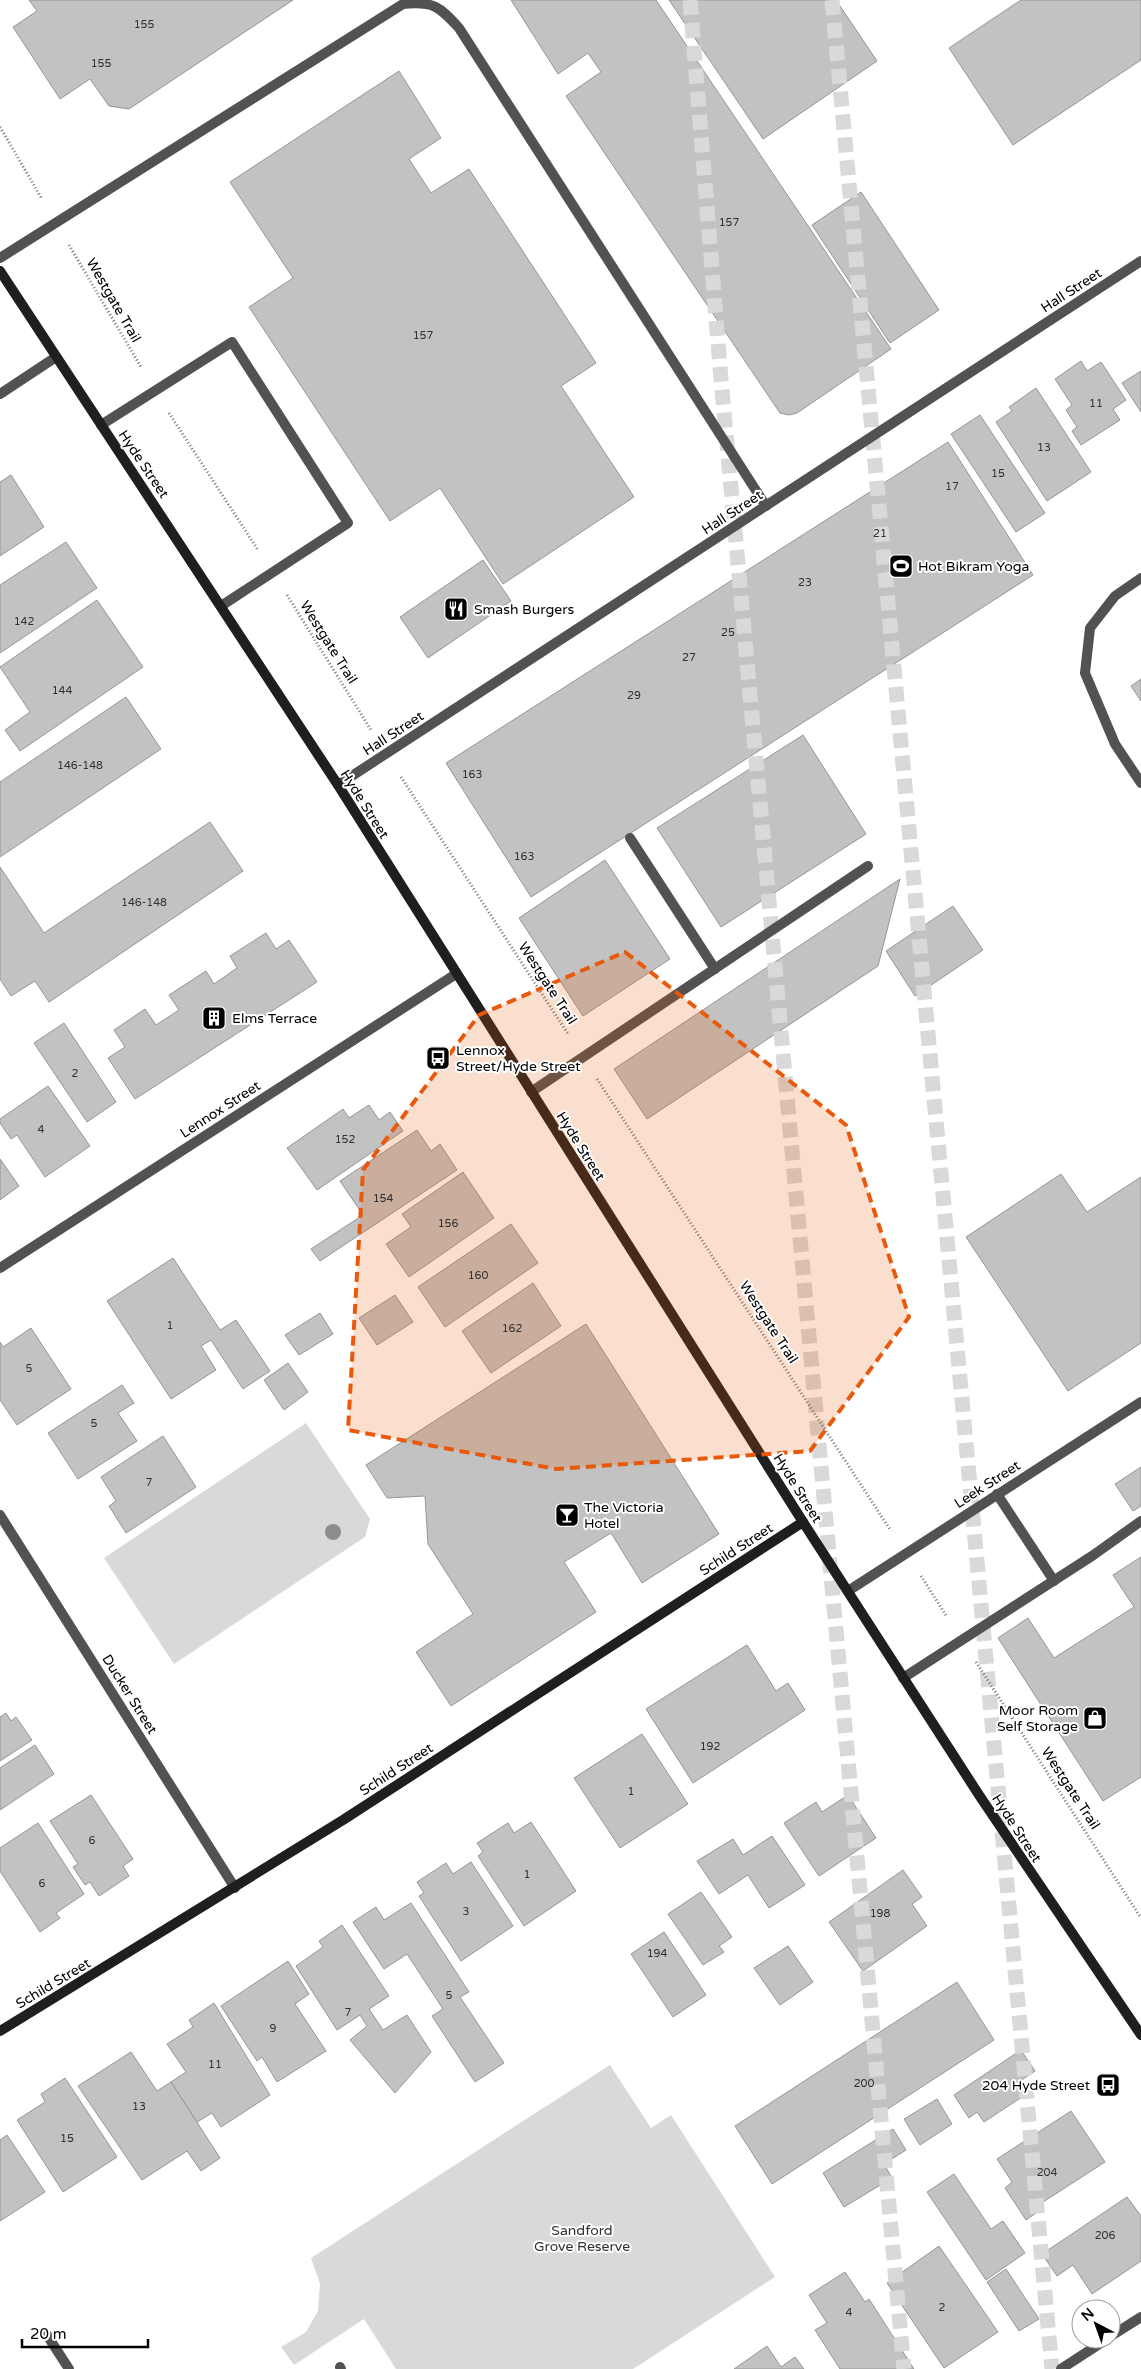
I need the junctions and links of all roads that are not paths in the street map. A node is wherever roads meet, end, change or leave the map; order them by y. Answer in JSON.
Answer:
{"nodes":[{"id":1,"x":0,"y":258,"type":"edge"},
{"id":2,"x":1141,"y":261,"type":"edge"},
{"id":3,"x":0,"y":271,"type":"edge"},
{"id":4,"x":56,"y":357,"type":"junction"},
{"id":5,"x":0,"y":394,"type":"edge"},
{"id":6,"x":101,"y":425,"type":"junction"},
{"id":7,"x":766,"y":506,"type":"junction"},
{"id":8,"x":1141,"y":578,"type":"edge"},
{"id":9,"x":222,"y":606,"type":"junction"},
{"id":10,"x":1141,"y":783,"type":"edge"},
{"id":11,"x":338,"y":785,"type":"junction"},
{"id":12,"x":630,"y":838,"type":"dead end"},
{"id":13,"x":868,"y":866,"type":"dead end"},
{"id":14,"x":715,"y":969,"type":"junction"},
{"id":15,"x":456,"y":974,"type":"junction"},
{"id":16,"x":531,"y":1092,"type":"junction"},
{"id":17,"x":0,"y":1268,"type":"edge"},
{"id":18,"x":1141,"y":1402,"type":"edge"},
{"id":19,"x":997,"y":1494,"type":"junction"},
{"id":20,"x":0,"y":1515,"type":"edge"},
{"id":21,"x":1141,"y":1521,"type":"edge"},
{"id":22,"x":803,"y":1522,"type":"junction"},
{"id":23,"x":1054,"y":1581,"type":"junction"},
{"id":24,"x":848,"y":1591,"type":"junction"},
{"id":25,"x":904,"y":1678,"type":"junction"},
{"id":26,"x":235,"y":1888,"type":"junction"},
{"id":27,"x":0,"y":2031,"type":"edge"},
{"id":28,"x":1141,"y":2035,"type":"edge"},
{"id":29,"x":1141,"y":2317,"type":"edge"},
{"id":30,"x":1121,"y":2330,"type":"edge"},
{"id":31,"x":47,"y":2335,"type":"dead end"},
{"id":32,"x":1092,"y":2349,"type":"edge"},
{"id":33,"x":69,"y":2369,"type":"edge"},
{"id":34,"x":1061,"y":2369,"type":"edge"}],
"edges":[{"from":1,"to":7,"type":"street"},
{"from":2,"to":7,"type":"street","name":"Hall Street"},
{"from":3,"to":4,"type":"street","name":"Hyde Street"},
{"from":4,"to":5,"type":"street"},
{"from":4,"to":6,"type":"street","name":"Hyde Street"},
{"from":6,"to":9,"type":"street","name":"Hyde Street"},
{"from":6,"to":9,"type":"street"},
{"from":7,"to":11,"type":"street","name":"Hall Street"},
{"from":8,"to":10,"type":"street"},
{"from":9,"to":11,"type":"street","name":"Hyde Street"},
{"from":11,"to":15,"type":"street","name":"Hyde Street"},
{"from":12,"to":14,"type":"street"},
{"from":13,"to":14,"type":"street"},
{"from":14,"to":16,"type":"street"},
{"from":15,"to":16,"type":"street","name":"Hyde Street"},
{"from":15,"to":17,"type":"street","name":"Lennox Street"},
{"from":16,"to":22,"type":"street","name":"Hyde Street"},
{"from":18,"to":19,"type":"street","name":"Leek Street"},
{"from":19,"to":23,"type":"street"},
{"from":19,"to":24,"type":"street","name":"Leek Street"},
{"from":20,"to":26,"type":"street","name":"Ducker Street"},
{"from":21,"to":23,"type":"street"},
{"from":22,"to":24,"type":"street","name":"Hyde Street"},
{"from":22,"to":26,"type":"street","name":"Schild Street"},
{"from":23,"to":25,"type":"street"},
{"from":24,"to":25,"type":"street","name":"Hyde Street"},
{"from":25,"to":28,"type":"street","name":"Hyde Street"},
{"from":26,"to":27,"type":"street","name":"Schild Street"},
{"from":29,"to":30,"type":"street"},
{"from":31,"to":33,"type":"street"},
{"from":32,"to":34,"type":"street"}]}
